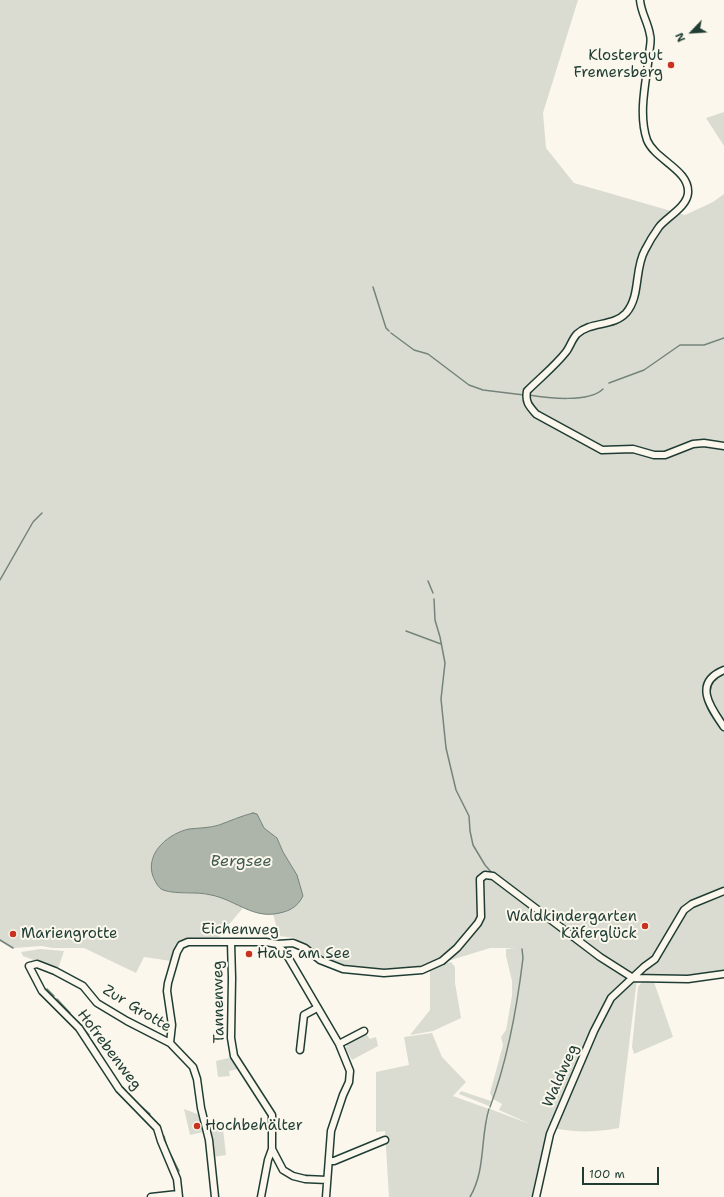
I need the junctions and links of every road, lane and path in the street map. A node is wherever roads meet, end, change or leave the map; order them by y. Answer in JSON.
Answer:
{"nodes":[{"id":1,"x":640,"y":0,"type":"edge"},
{"id":2,"x":724,"y":446,"type":"edge"},
{"id":3,"x":724,"y":670,"type":"edge"},
{"id":4,"x":724,"y":727,"type":"edge"},
{"id":5,"x":724,"y":891,"type":"edge"},
{"id":6,"x":231,"y":942,"type":"junction"},
{"id":7,"x":277,"y":944,"type":"junction"},
{"id":8,"x":29,"y":966,"type":"joint"},
{"id":9,"x":724,"y":974,"type":"edge"},
{"id":10,"x":633,"y":978,"type":"junction"},
{"id":11,"x":317,"y":1008,"type":"junction"},
{"id":12,"x":364,"y":1032,"type":"dead end"},
{"id":13,"x":170,"y":1044,"type":"junction"},
{"id":14,"x":339,"y":1044,"type":"junction"},
{"id":15,"x":300,"y":1050,"type":"dead end"},
{"id":16,"x":386,"y":1140,"type":"dead end"},
{"id":17,"x":272,"y":1149,"type":"junction"},
{"id":18,"x":329,"y":1161,"type":"junction"},
{"id":19,"x":327,"y":1180,"type":"junction"},
{"id":20,"x":178,"y":1196,"type":"edge"},
{"id":21,"x":151,"y":1197,"type":"edge"},
{"id":22,"x":215,"y":1197,"type":"edge"},
{"id":23,"x":261,"y":1197,"type":"edge"},
{"id":24,"x":326,"y":1197,"type":"edge"},
{"id":25,"x":536,"y":1197,"type":"edge"}],
"edges":[{"from":1,"to":2,"type":"street"},
{"from":3,"to":4,"type":"street"},
{"from":5,"to":10,"type":"street","name":"Waldweg"},
{"from":6,"to":7,"type":"street","name":"Eichenweg"},
{"from":6,"to":13,"type":"street","name":"Eichenweg"},
{"from":6,"to":17,"type":"street","name":"Tannenweg"},
{"from":7,"to":10,"type":"street","name":"Eichenweg"},
{"from":7,"to":11,"type":"street"},
{"from":8,"to":13,"type":"street","name":"Zur Grotte"},
{"from":8,"to":20,"type":"street","name":"Hofrebenweg"},
{"from":9,"to":10,"type":"street"},
{"from":10,"to":25,"type":"street","name":"Waldweg"},
{"from":11,"to":14,"type":"street"},
{"from":11,"to":15,"type":"street"},
{"from":12,"to":14,"type":"street"},
{"from":13,"to":22,"type":"street"},
{"from":14,"to":18,"type":"street"},
{"from":16,"to":18,"type":"street"},
{"from":17,"to":19,"type":"street","name":"Tannenweg"},
{"from":17,"to":23,"type":"street"},
{"from":18,"to":19,"type":"street"},
{"from":19,"to":24,"type":"street"},
{"from":20,"to":21,"type":"street"}]}
